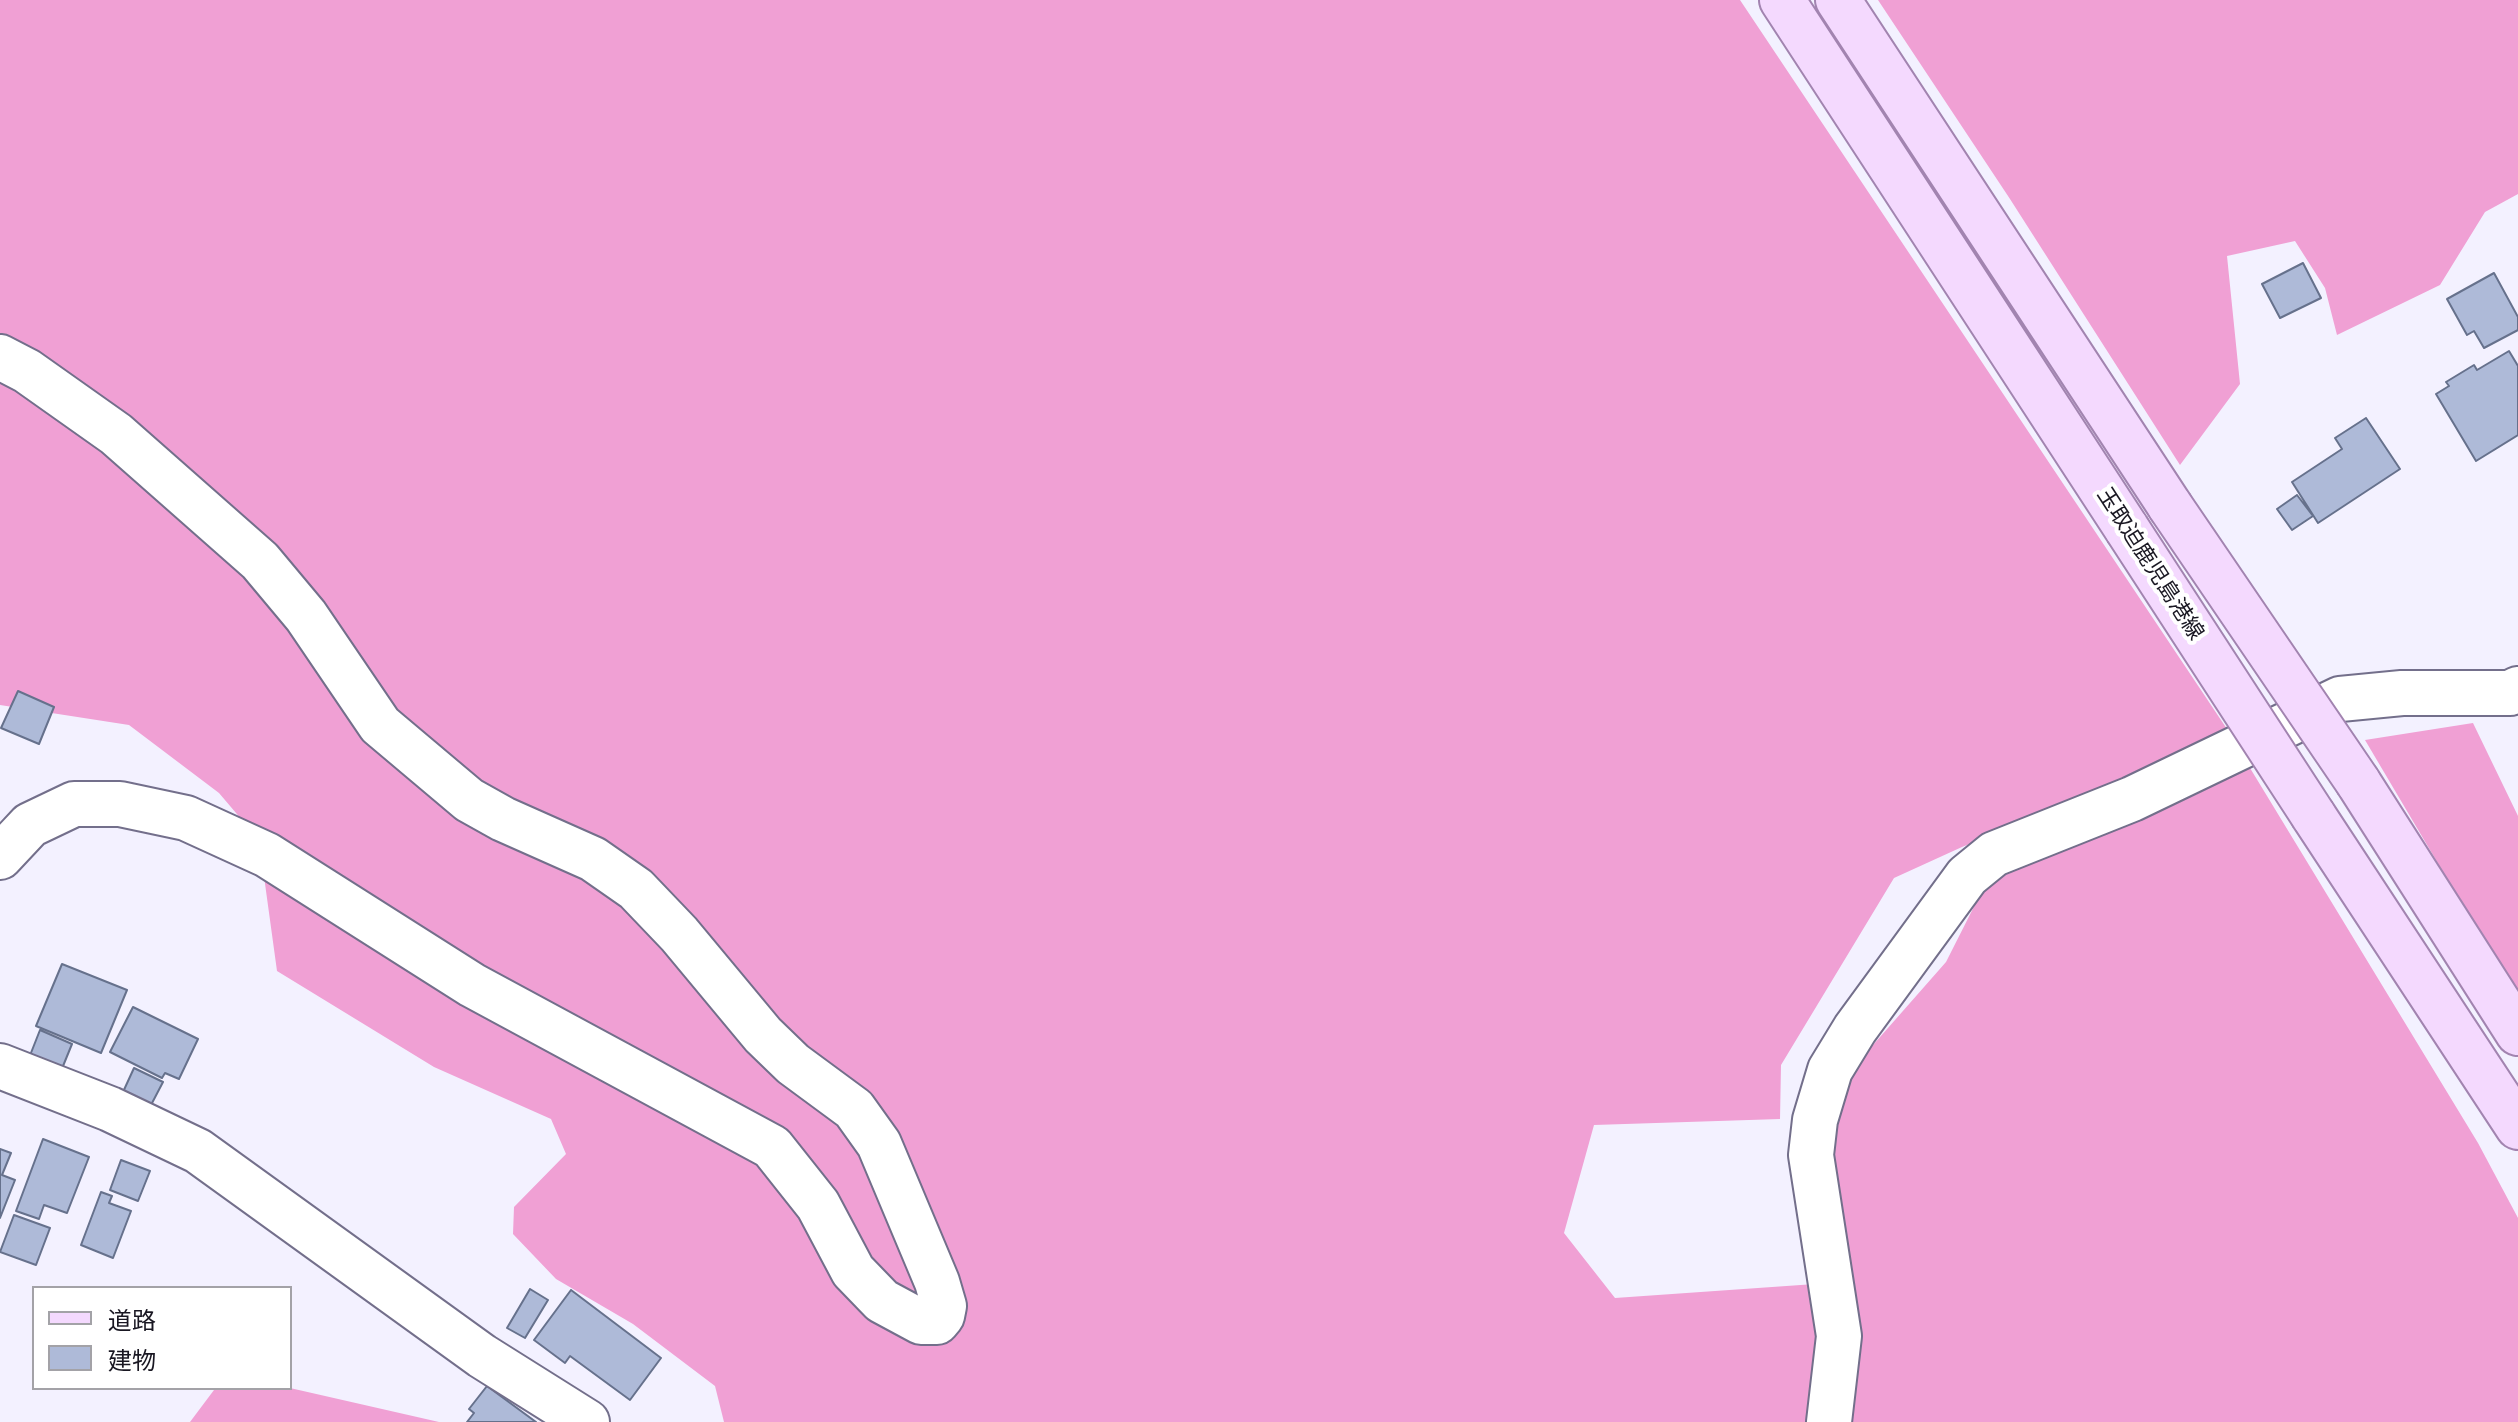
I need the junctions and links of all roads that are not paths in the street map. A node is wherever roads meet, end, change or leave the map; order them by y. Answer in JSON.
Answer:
{"nodes":[{"id":1,"x":1782,"y":0,"type":"edge"},
{"id":2,"x":1838,"y":0,"type":"edge"},
{"id":3,"x":0,"y":357,"type":"edge"},
{"id":4,"x":2518,"y":689,"type":"edge"},
{"id":5,"x":0,"y":857,"type":"edge"},
{"id":6,"x":2518,"y":1033,"type":"edge"},
{"id":7,"x":0,"y":1066,"type":"edge"},
{"id":8,"x":2518,"y":1127,"type":"edge"},
{"id":9,"x":587,"y":1422,"type":"edge"},
{"id":10,"x":1829,"y":1422,"type":"edge"}],
"edges":[{"from":1,"to":8,"type":"main road","name":"玉取迫鹿児島港線","bridge":true},
{"from":2,"to":6,"type":"main road","bridge":true},
{"from":3,"to":5,"type":"street"},
{"from":4,"to":10,"type":"street"},
{"from":7,"to":9,"type":"street"}]}
